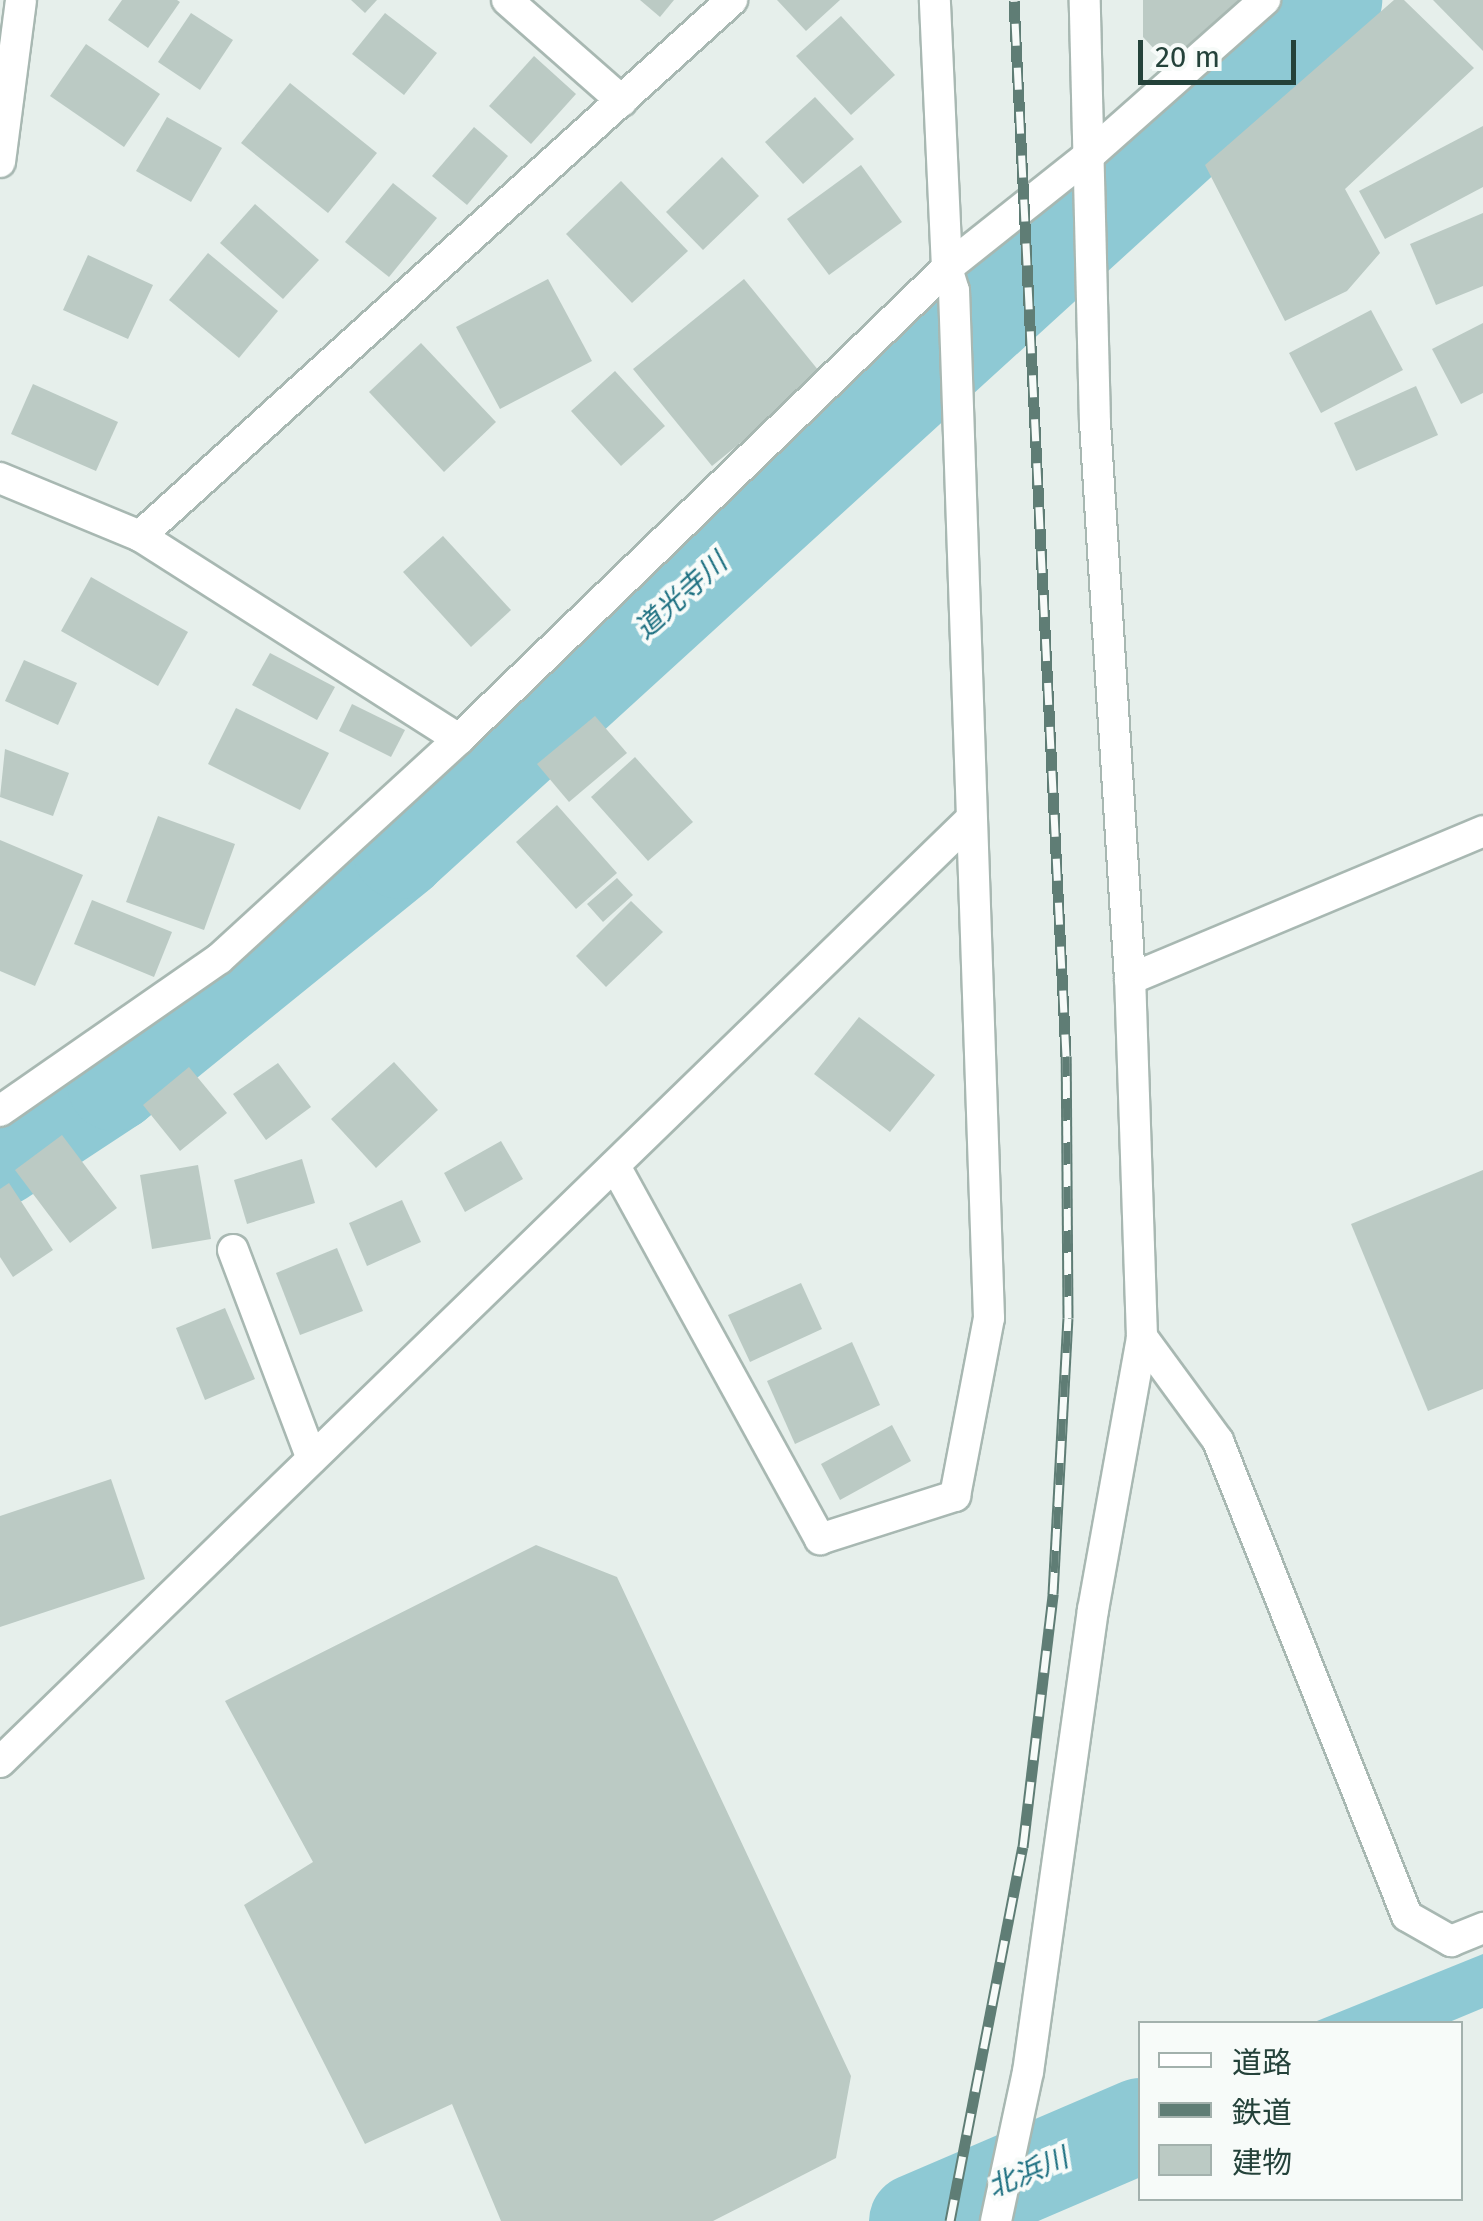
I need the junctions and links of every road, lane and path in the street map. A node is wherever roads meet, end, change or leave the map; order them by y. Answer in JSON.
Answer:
{"nodes":[{"id":1,"x":21,"y":0,"type":"edge"},
{"id":2,"x":507,"y":0,"type":"edge"},
{"id":3,"x":732,"y":0,"type":"edge"},
{"id":4,"x":935,"y":0,"type":"edge"},
{"id":5,"x":1085,"y":0,"type":"edge"},
{"id":6,"x":1265,"y":0,"type":"edge"},
{"id":7,"x":622,"y":101,"type":"junction"},
{"id":8,"x":1093,"y":154,"type":"junction"},
{"id":9,"x":0,"y":162,"type":"edge"},
{"id":10,"x":951,"y":280,"type":"junction"},
{"id":11,"x":0,"y":478,"type":"edge"},
{"id":12,"x":140,"y":536,"type":"junction"},
{"id":13,"x":459,"y":739,"type":"junction"},
{"id":14,"x":970,"y":821,"type":"junction"},
{"id":15,"x":1483,"y":831,"type":"edge"},
{"id":16,"x":1130,"y":979,"type":"junction"},
{"id":17,"x":0,"y":1111,"type":"edge"},
{"id":18,"x":615,"y":1166,"type":"junction"},
{"id":19,"x":233,"y":1250,"type":"dead end"},
{"id":20,"x":1142,"y":1337,"type":"junction"},
{"id":21,"x":312,"y":1459,"type":"junction"},
{"id":22,"x":0,"y":1762,"type":"edge"},
{"id":23,"x":1483,"y":1928,"type":"edge"},
{"id":24,"x":996,"y":2221,"type":"edge"}],
"edges":[{"from":1,"to":9,"type":"street"},
{"from":2,"to":7,"type":"street"},
{"from":3,"to":7,"type":"street"},
{"from":4,"to":10,"type":"street"},
{"from":5,"to":8,"type":"street"},
{"from":6,"to":8,"type":"street"},
{"from":7,"to":12,"type":"street"},
{"from":8,"to":10,"type":"street"},
{"from":8,"to":16,"type":"street"},
{"from":10,"to":13,"type":"street"},
{"from":10,"to":14,"type":"street"},
{"from":11,"to":12,"type":"street"},
{"from":12,"to":13,"type":"street"},
{"from":13,"to":17,"type":"street"},
{"from":14,"to":18,"type":"street"},
{"from":14,"to":18,"type":"street"},
{"from":15,"to":16,"type":"street"},
{"from":16,"to":20,"type":"street"},
{"from":18,"to":21,"type":"street"},
{"from":19,"to":21,"type":"street"},
{"from":20,"to":23,"type":"street"},
{"from":20,"to":24,"type":"street"},
{"from":21,"to":22,"type":"street"}]}
